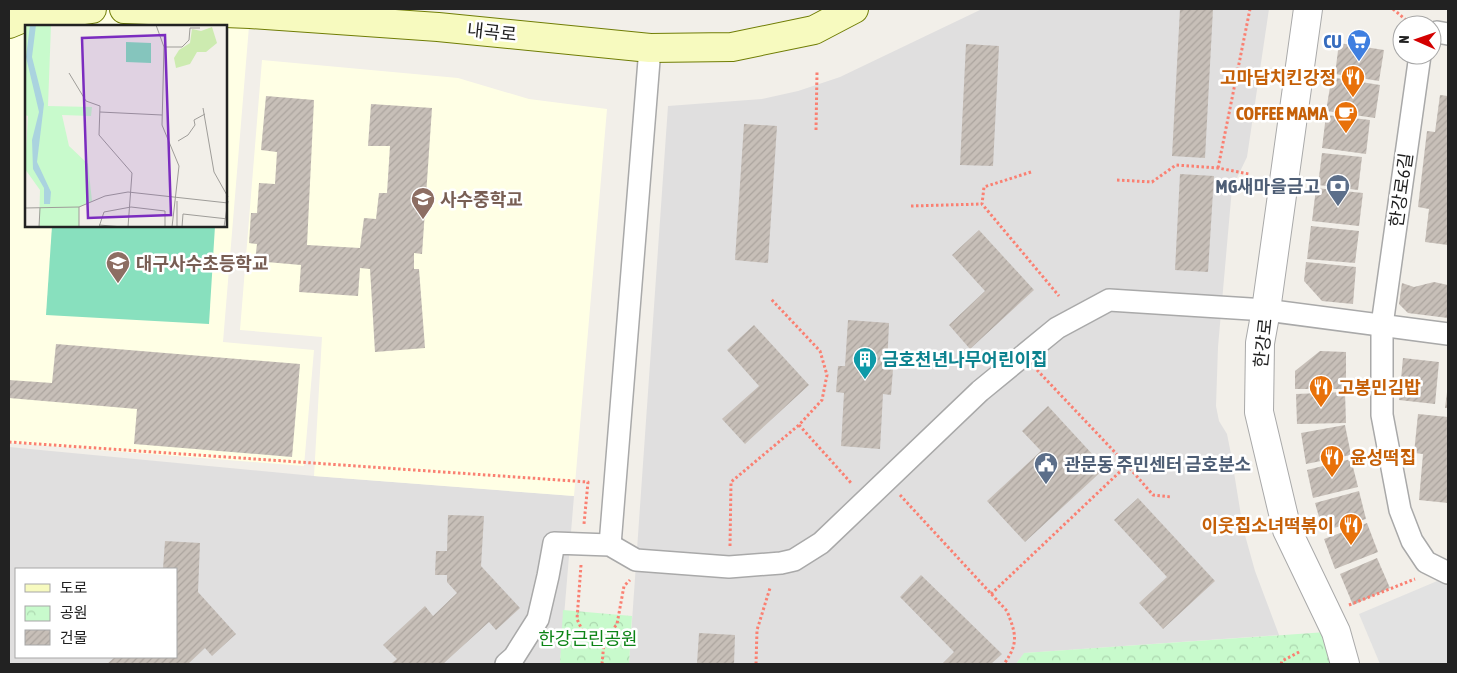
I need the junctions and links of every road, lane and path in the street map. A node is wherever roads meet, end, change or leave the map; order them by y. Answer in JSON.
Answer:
{"nodes":[{"id":1,"x":92,"y":9,"type":"edge"},
{"id":2,"x":124,"y":9,"type":"edge"},
{"id":3,"x":854,"y":9,"type":"edge"},
{"id":4,"x":1250,"y":9,"type":"edge"},
{"id":5,"x":1308,"y":9,"type":"edge"},
{"id":6,"x":9,"y":24,"type":"edge"},
{"id":7,"x":650,"y":48,"type":"junction"},
{"id":8,"x":1419,"y":65,"type":"edge"},
{"id":9,"x":817,"y":72,"type":"dead end"},
{"id":10,"x":816,"y":130,"type":"dead end"},
{"id":11,"x":1218,"y":168,"type":"junction"},
{"id":12,"x":1032,"y":172,"type":"dead end"},
{"id":13,"x":1249,"y":174,"type":"dead end"},
{"id":14,"x":1117,"y":180,"type":"dead end"},
{"id":15,"x":982,"y":204,"type":"junction"},
{"id":16,"x":911,"y":206,"type":"dead end"},
{"id":17,"x":1059,"y":296,"type":"dead end"},
{"id":18,"x":771,"y":299,"type":"dead end"},
{"id":19,"x":1266,"y":310,"type":"junction"},
{"id":20,"x":1382,"y":325,"type":"junction"},
{"id":21,"x":1448,"y":334,"type":"edge"},
{"id":22,"x":1033,"y":366,"type":"dead end"},
{"id":23,"x":799,"y":425,"type":"junction"},
{"id":24,"x":9,"y":442,"type":"edge"},
{"id":25,"x":1127,"y":465,"type":"junction"},
{"id":26,"x":854,"y":487,"type":"dead end"},
{"id":27,"x":900,"y":495,"type":"dead end"},
{"id":28,"x":1171,"y":497,"type":"dead end"},
{"id":29,"x":584,"y":530,"type":"dead end"},
{"id":30,"x":610,"y":545,"type":"junction"},
{"id":31,"x":730,"y":547,"type":"dead end"},
{"id":32,"x":582,"y":559,"type":"dead end"},
{"id":33,"x":1444,"y":571,"type":"edge"},
{"id":34,"x":631,"y":579,"type":"dead end"},
{"id":35,"x":770,"y":588,"type":"dead end"},
{"id":36,"x":991,"y":594,"type":"junction"},
{"id":37,"x":1341,"y":608,"type":"dead end"},
{"id":38,"x":604,"y":642,"type":"junction"},
{"id":39,"x":1301,"y":651,"type":"dead end"},
{"id":40,"x":506,"y":664,"type":"edge"},
{"id":41,"x":602,"y":664,"type":"edge"},
{"id":42,"x":756,"y":664,"type":"edge"},
{"id":43,"x":1004,"y":664,"type":"edge"},
{"id":44,"x":1281,"y":664,"type":"edge"},
{"id":45,"x":1346,"y":664,"type":"edge"}],
"edges":[{"from":1,"to":6,"type":"main road"},
{"from":2,"to":7,"type":"main road","name":"내곡로"},
{"from":3,"to":7,"type":"main road","name":"내곡로"},
{"from":4,"to":11,"type":"path"},
{"from":5,"to":19,"type":"street","name":"한강로"},
{"from":7,"to":30,"type":"street"},
{"from":8,"to":20,"type":"street","name":"한강로6길"},
{"from":9,"to":10,"type":"path"},
{"from":11,"to":13,"type":"path"},
{"from":11,"to":14,"type":"path"},
{"from":12,"to":15,"type":"path"},
{"from":15,"to":16,"type":"path"},
{"from":15,"to":17,"type":"path"},
{"from":18,"to":23,"type":"path"},
{"from":19,"to":20,"type":"street"},
{"from":19,"to":30,"type":"street"},
{"from":19,"to":45,"type":"street","name":"한강로"},
{"from":20,"to":21,"type":"street"},
{"from":20,"to":33,"type":"street","name":"한강로6길"},
{"from":22,"to":25,"type":"path"},
{"from":23,"to":26,"type":"path"},
{"from":23,"to":31,"type":"path"},
{"from":24,"to":29,"type":"path"},
{"from":25,"to":28,"type":"path"},
{"from":25,"to":36,"type":"path"},
{"from":27,"to":36,"type":"path"},
{"from":30,"to":40,"type":"street"},
{"from":32,"to":38,"type":"path"},
{"from":33,"to":37,"type":"path"},
{"from":34,"to":38,"type":"path"},
{"from":35,"to":42,"type":"path"},
{"from":36,"to":43,"type":"path"},
{"from":38,"to":41,"type":"path"},
{"from":39,"to":44,"type":"path"}]}
